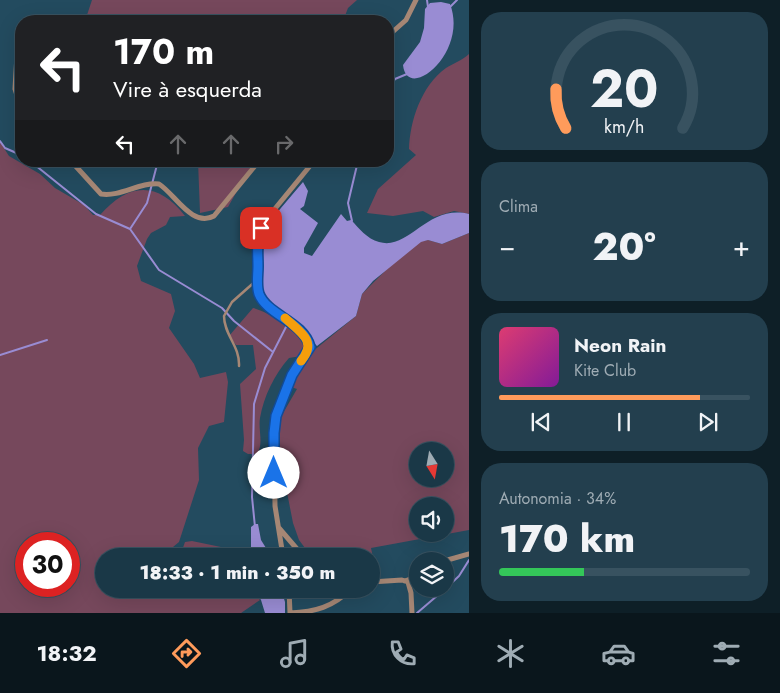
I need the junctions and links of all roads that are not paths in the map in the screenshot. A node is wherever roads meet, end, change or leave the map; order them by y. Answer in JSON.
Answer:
{"nodes":[{"id":1,"x":416,"y":0,"type":"edge"},
{"id":2,"x":394,"y":31,"type":"edge"},
{"id":3,"x":77,"y":167,"type":"edge"},
{"id":4,"x":254,"y":167,"type":"edge"},
{"id":5,"x":309,"y":167,"type":"edge"},
{"id":6,"x":258,"y":279,"type":"junction"},
{"id":7,"x":239,"y":366,"type":"dead end"},
{"id":8,"x":278,"y":526,"type":"junction"},
{"id":9,"x":282,"y":548,"type":"edge"},
{"id":10,"x":296,"y":548,"type":"edge"},
{"id":11,"x":469,"y":554,"type":"edge"},
{"id":12,"x":454,"y":558,"type":"edge"},
{"id":13,"x":409,"y":579,"type":"edge"},
{"id":14,"x":405,"y":581,"type":"junction"},
{"id":15,"x":380,"y":582,"type":"edge"},
{"id":16,"x":289,"y":598,"type":"edge"},
{"id":17,"x":339,"y":598,"type":"edge"},
{"id":18,"x":290,"y":613,"type":"edge"},
{"id":19,"x":412,"y":613,"type":"edge"}],
"edges":[{"from":1,"to":2,"type":"street"},
{"from":3,"to":4,"type":"street"},
{"from":5,"to":6,"type":"street"},
{"from":6,"to":7,"type":"lane"},
{"from":6,"to":8,"type":"street"},
{"from":8,"to":9,"type":"street"},
{"from":8,"to":10,"type":"street"},
{"from":11,"to":12,"type":"street"},
{"from":13,"to":14,"type":"street"},
{"from":14,"to":15,"type":"street"},
{"from":14,"to":19,"type":"street"},
{"from":16,"to":18,"type":"street"},
{"from":17,"to":18,"type":"street"}]}
